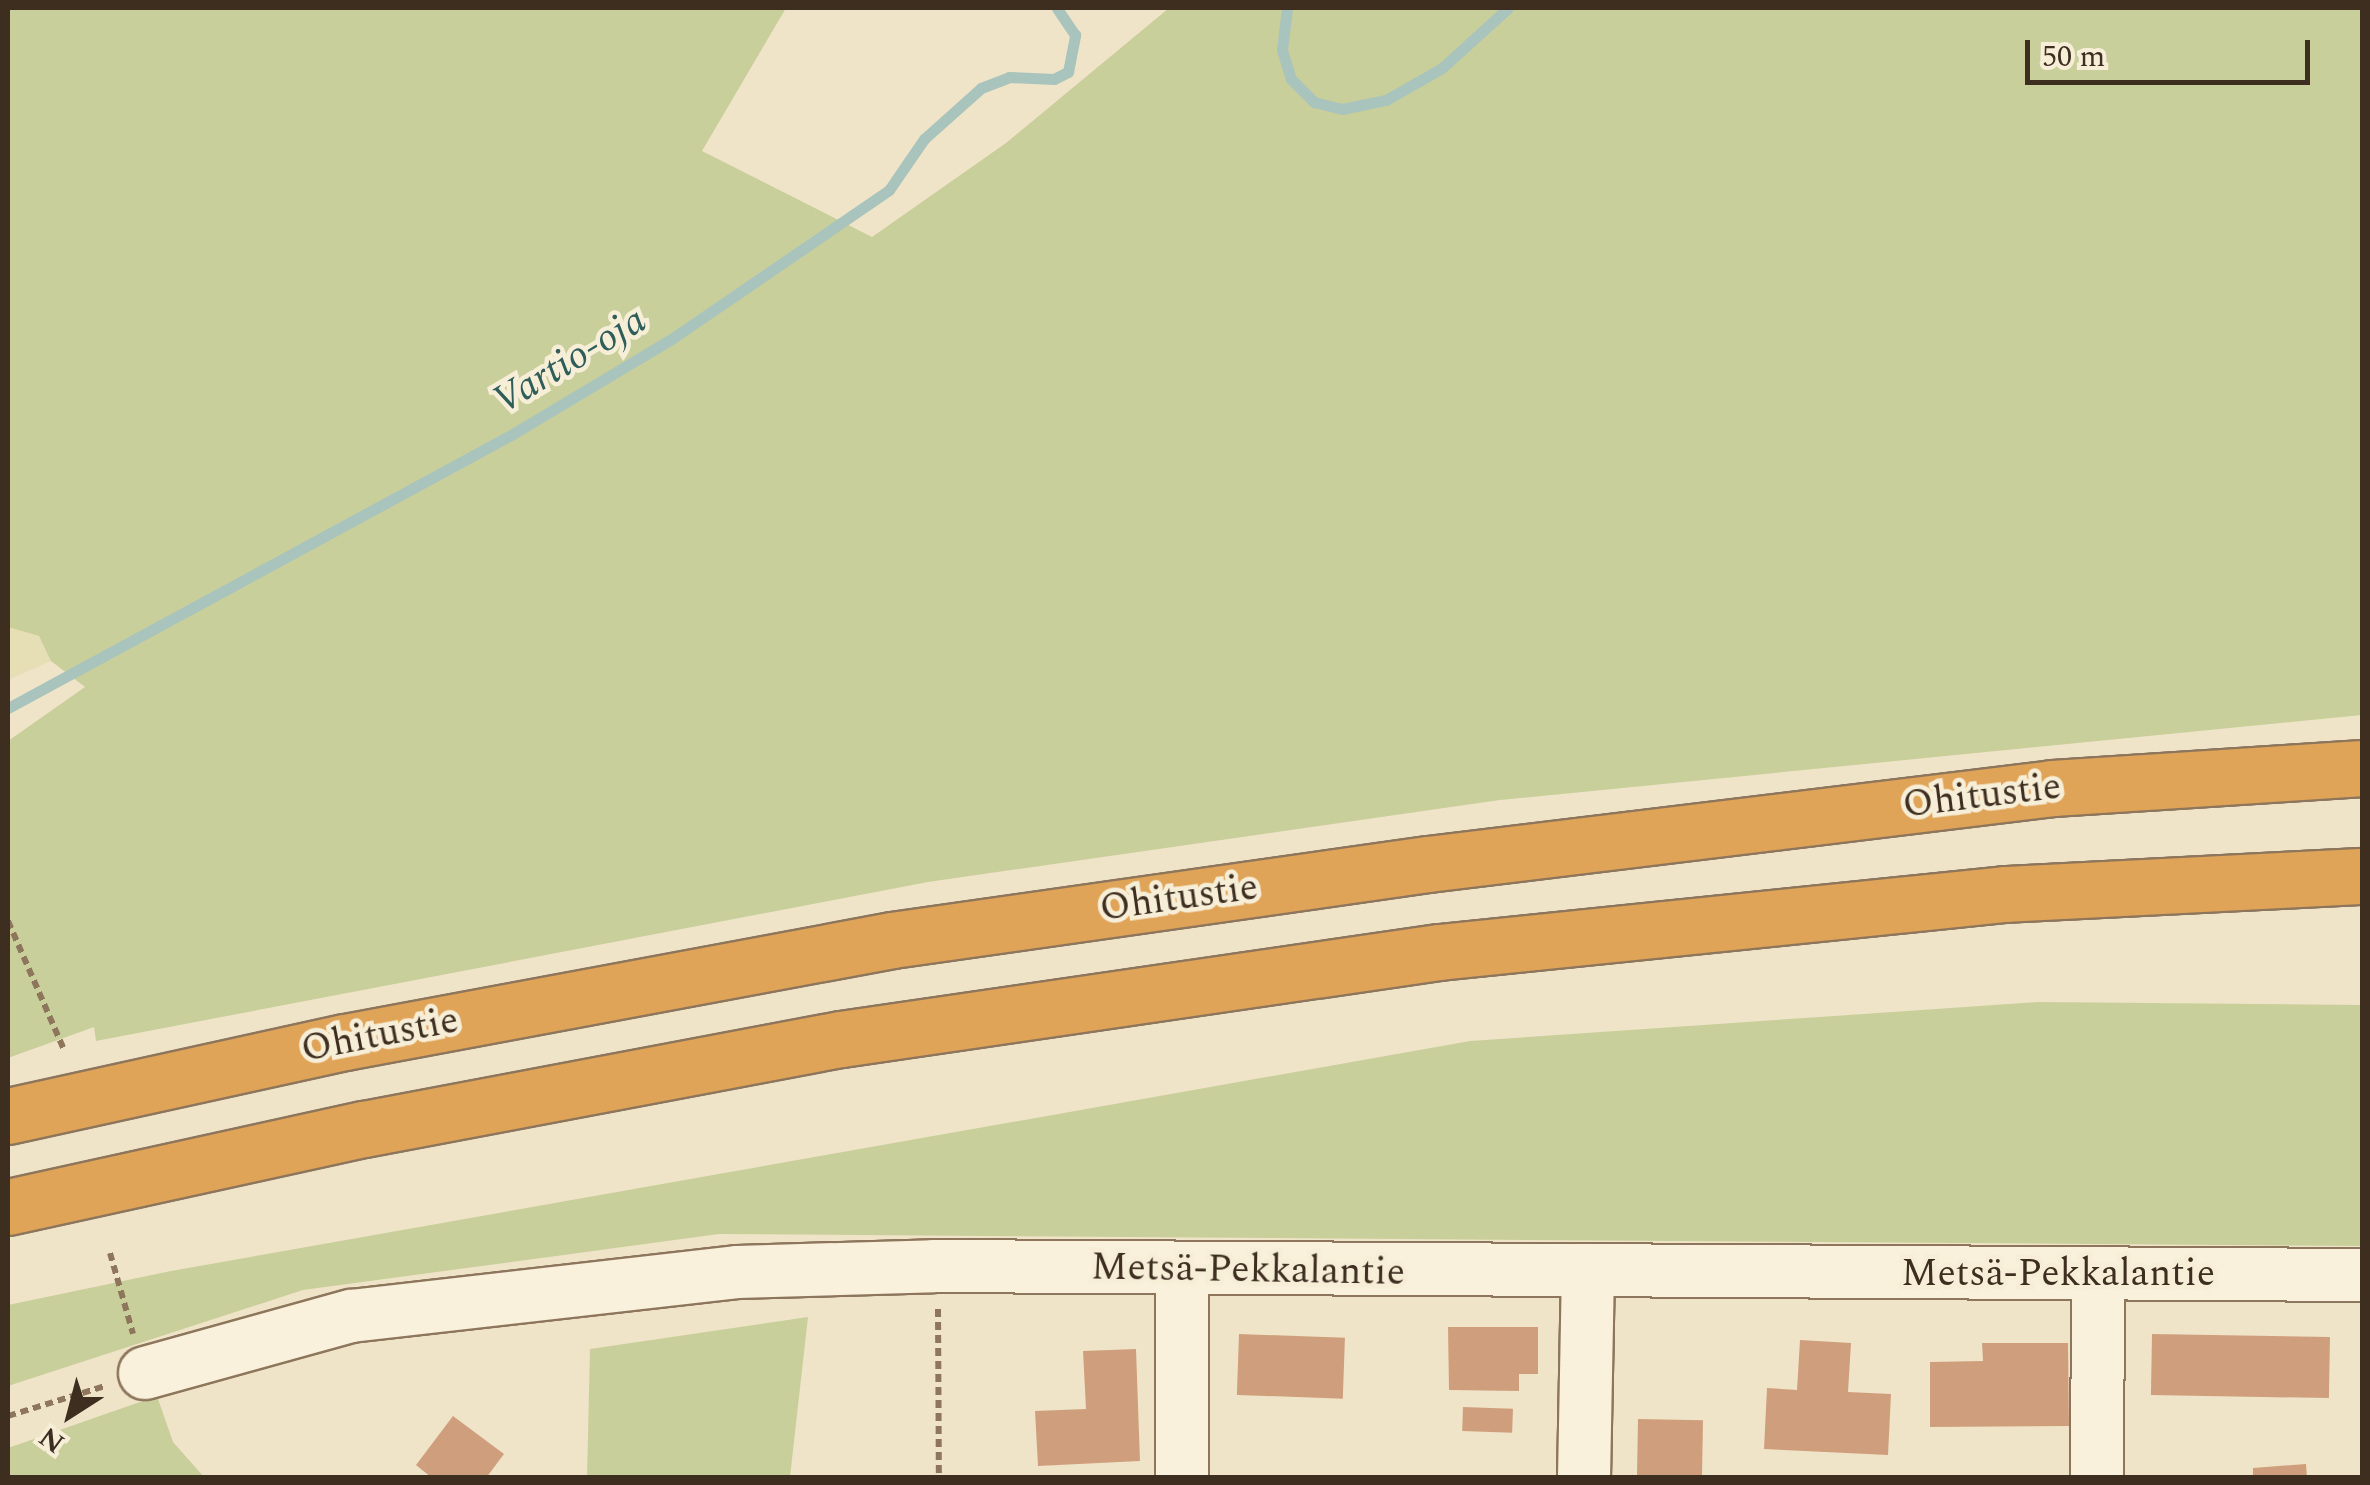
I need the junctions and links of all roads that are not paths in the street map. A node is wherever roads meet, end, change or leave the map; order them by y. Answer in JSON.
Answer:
{"nodes":[{"id":1,"x":2362,"y":768,"type":"edge"},
{"id":2,"x":2362,"y":876,"type":"edge"},
{"id":3,"x":8,"y":1116,"type":"edge"},
{"id":4,"x":8,"y":1207,"type":"edge"},
{"id":5,"x":1182,"y":1272,"type":"junction"},
{"id":6,"x":1588,"y":1273,"type":"junction"},
{"id":7,"x":2098,"y":1275,"type":"junction"},
{"id":8,"x":2362,"y":1276,"type":"edge"},
{"id":9,"x":145,"y":1373,"type":"road end"},
{"id":10,"x":1182,"y":1478,"type":"edge"},
{"id":11,"x":1584,"y":1478,"type":"edge"},
{"id":12,"x":2097,"y":1478,"type":"edge"}],
"edges":[{"from":1,"to":3,"type":"highway","name":"Ohitustie"},
{"from":2,"to":4,"type":"highway"},
{"from":5,"to":6,"type":"street","name":"Metsä-Pekkalantie"},
{"from":5,"to":9,"type":"street","name":"Metsä-Pekkalantie"},
{"from":5,"to":10,"type":"street"},
{"from":6,"to":7,"type":"street","name":"Metsä-Pekkalantie"},
{"from":6,"to":11,"type":"street"},
{"from":7,"to":8,"type":"street","name":"Metsä-Pekkalantie"},
{"from":7,"to":12,"type":"street"}]}
